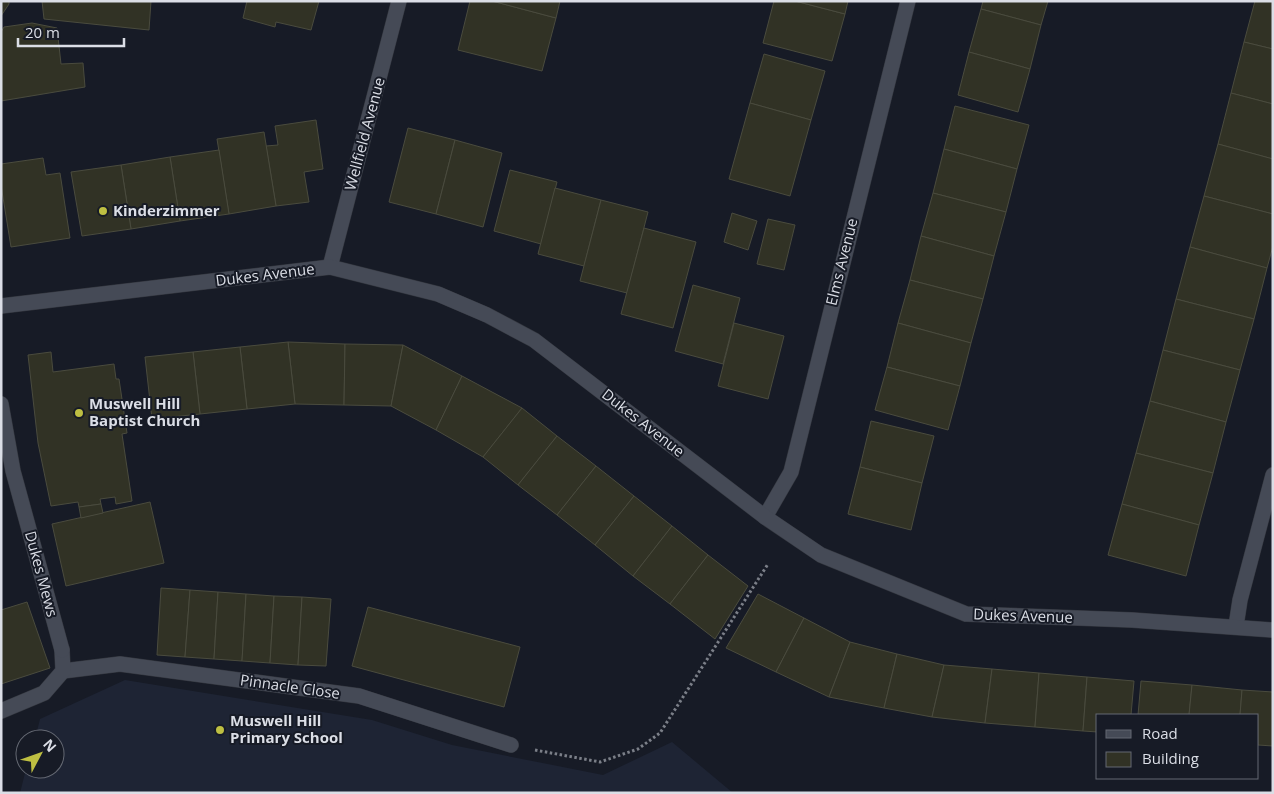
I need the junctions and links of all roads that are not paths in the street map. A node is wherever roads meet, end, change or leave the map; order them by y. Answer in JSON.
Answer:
{"nodes":[{"id":1,"x":399,"y":1,"type":"edge"},
{"id":2,"x":908,"y":1,"type":"edge"},
{"id":3,"x":330,"y":267,"type":"junction"},
{"id":4,"x":1,"y":306,"type":"edge"},
{"id":5,"x":1,"y":404,"type":"edge"},
{"id":6,"x":1273,"y":475,"type":"edge"},
{"id":7,"x":765,"y":517,"type":"junction"},
{"id":8,"x":1236,"y":626,"type":"junction"},
{"id":9,"x":1273,"y":630,"type":"edge"},
{"id":10,"x":63,"y":671,"type":"junction"},
{"id":11,"x":1,"y":711,"type":"edge"},
{"id":12,"x":511,"y":745,"type":"road end"}],
"edges":[{"from":1,"to":3,"type":"street","name":"Wellfield Avenue"},
{"from":2,"to":7,"type":"street","name":"Elms Avenue"},
{"from":3,"to":4,"type":"street","name":"Dukes Avenue"},
{"from":3,"to":7,"type":"street","name":"Dukes Avenue"},
{"from":5,"to":10,"type":"street","name":"Dukes Mews"},
{"from":6,"to":8,"type":"street"},
{"from":7,"to":8,"type":"street","name":"Dukes Avenue"},
{"from":8,"to":9,"type":"street","name":"Dukes Avenue"},
{"from":10,"to":11,"type":"street"},
{"from":10,"to":12,"type":"street","name":"Pinnacle Close"}]}
